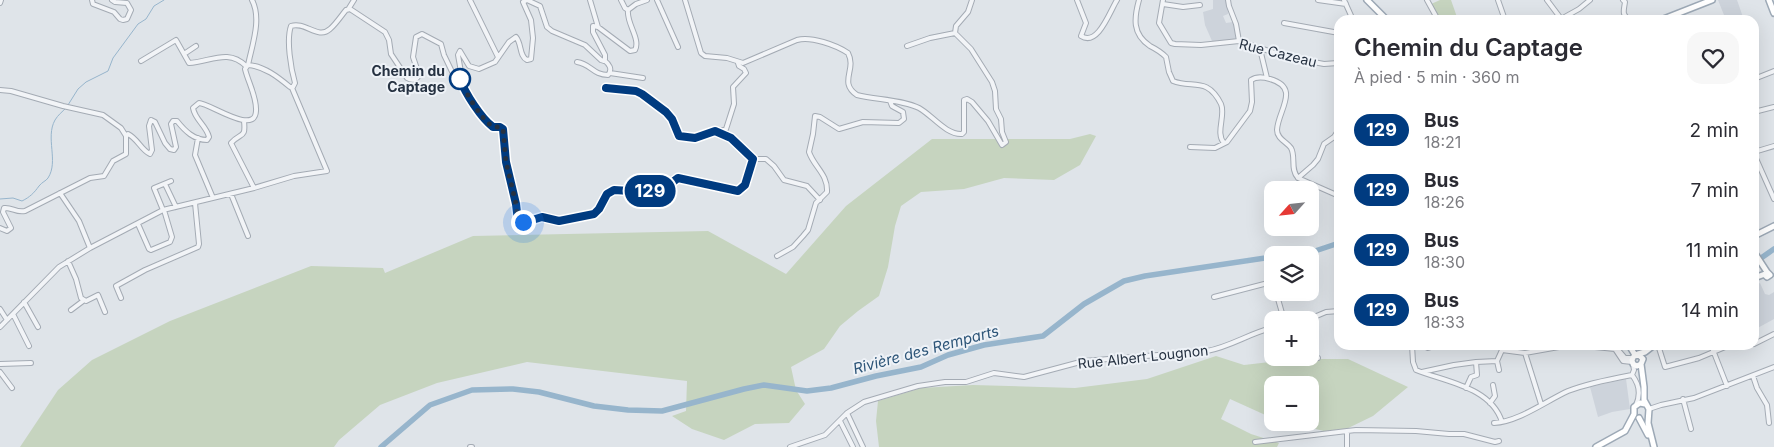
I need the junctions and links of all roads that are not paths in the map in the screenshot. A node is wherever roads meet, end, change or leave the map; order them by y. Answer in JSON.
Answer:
{"nodes":[{"id":1,"x":92,"y":0,"type":"edge"},
{"id":2,"x":112,"y":0,"type":"edge"},
{"id":3,"x":252,"y":0,"type":"edge"},
{"id":4,"x":354,"y":0,"type":"edge"},
{"id":5,"x":470,"y":0,"type":"edge"},
{"id":6,"x":527,"y":0,"type":"edge"},
{"id":7,"x":542,"y":0,"type":"edge"},
{"id":8,"x":590,"y":0,"type":"edge"},
{"id":9,"x":621,"y":0,"type":"edge"},
{"id":10,"x":644,"y":0,"type":"edge"},
{"id":11,"x":656,"y":0,"type":"edge"},
{"id":12,"x":685,"y":0,"type":"edge"},
{"id":13,"x":972,"y":0,"type":"edge"},
{"id":14,"x":1077,"y":0,"type":"edge"},
{"id":15,"x":1117,"y":0,"type":"edge"},
{"id":16,"x":1138,"y":0,"type":"edge"},
{"id":17,"x":1228,"y":0,"type":"edge"},
{"id":18,"x":1318,"y":0,"type":"edge"},
{"id":19,"x":1368,"y":0,"type":"edge"},
{"id":20,"x":1427,"y":0,"type":"edge"},
{"id":21,"x":1498,"y":0,"type":"edge"},
{"id":22,"x":1547,"y":0,"type":"edge"},
{"id":23,"x":1590,"y":0,"type":"edge"},
{"id":24,"x":1623,"y":0,"type":"edge"},
{"id":25,"x":1712,"y":0,"type":"edge"},
{"id":26,"x":1769,"y":0,"type":"edge"},
{"id":27,"x":1163,"y":2,"type":"edge"},
{"id":28,"x":1345,"y":2,"type":"edge"},
{"id":29,"x":1200,"y":5,"type":"dead end"},
{"id":30,"x":540,"y":6,"type":"junction"},
{"id":31,"x":348,"y":9,"type":"junction"},
{"id":32,"x":628,"y":10,"type":"junction"},
{"id":33,"x":1774,"y":13,"type":"edge"},
{"id":34,"x":1351,"y":15,"type":"edge"},
{"id":35,"x":1382,"y":15,"type":"edge"},
{"id":36,"x":1435,"y":15,"type":"edge"},
{"id":37,"x":1503,"y":15,"type":"edge"},
{"id":38,"x":1558,"y":15,"type":"edge"},
{"id":39,"x":1568,"y":15,"type":"edge"},
{"id":40,"x":1625,"y":15,"type":"edge"},
{"id":41,"x":1674,"y":15,"type":"edge"},
{"id":42,"x":1284,"y":23,"type":"dead end"},
{"id":43,"x":598,"y":27,"type":"junction"},
{"id":44,"x":1334,"y":32,"type":"edge"},
{"id":45,"x":955,"y":34,"type":"junction"},
{"id":46,"x":1239,"y":41,"type":"junction"},
{"id":47,"x":196,"y":46,"type":"dead end"},
{"id":48,"x":907,"y":46,"type":"dead end"},
{"id":49,"x":678,"y":47,"type":"dead end"},
{"id":50,"x":1260,"y":49,"type":"junction"},
{"id":51,"x":184,"y":54,"type":"junction"},
{"id":52,"x":498,"y":57,"type":"junction"},
{"id":53,"x":604,"y":60,"type":"junction"},
{"id":54,"x":142,"y":61,"type":"dead end"},
{"id":55,"x":577,"y":62,"type":"dead end"},
{"id":56,"x":738,"y":63,"type":"junction"},
{"id":57,"x":1334,"y":63,"type":"edge"},
{"id":58,"x":247,"y":65,"type":"junction"},
{"id":59,"x":1774,"y":72,"type":"edge"},
{"id":60,"x":610,"y":73,"type":"junction"},
{"id":61,"x":1759,"y":77,"type":"edge"},
{"id":62,"x":643,"y":78,"type":"dead end"},
{"id":63,"x":1267,"y":78,"type":"junction"},
{"id":64,"x":460,"y":79,"type":"junction"},
{"id":65,"x":292,"y":88,"type":"junction"},
{"id":66,"x":606,"y":88,"type":"dead end"},
{"id":67,"x":0,"y":90,"type":"edge"},
{"id":68,"x":890,"y":101,"type":"junction"},
{"id":69,"x":1774,"y":107,"type":"edge"},
{"id":70,"x":1759,"y":111,"type":"edge"},
{"id":71,"x":244,"y":121,"type":"junction"},
{"id":72,"x":718,"y":132,"type":"junction"},
{"id":73,"x":126,"y":136,"type":"junction"},
{"id":74,"x":1334,"y":137,"type":"edge"},
{"id":75,"x":198,"y":138,"type":"junction"},
{"id":76,"x":1224,"y":143,"type":"junction"},
{"id":77,"x":1774,"y":146,"type":"edge"},
{"id":78,"x":1190,"y":147,"type":"dead end"},
{"id":79,"x":1759,"y":150,"type":"edge"},
{"id":80,"x":753,"y":159,"type":"junction"},
{"id":81,"x":1759,"y":164,"type":"edge"},
{"id":82,"x":1298,"y":178,"type":"junction"},
{"id":83,"x":171,"y":181,"type":"dead end"},
{"id":84,"x":165,"y":184,"type":"junction"},
{"id":85,"x":254,"y":188,"type":"junction"},
{"id":86,"x":60,"y":193,"type":"junction"},
{"id":87,"x":231,"y":194,"type":"junction"},
{"id":88,"x":1334,"y":194,"type":"edge"},
{"id":89,"x":213,"y":198,"type":"junction"},
{"id":90,"x":1774,"y":199,"type":"edge"},
{"id":91,"x":820,"y":200,"type":"junction"},
{"id":92,"x":195,"y":203,"type":"junction"},
{"id":93,"x":176,"y":207,"type":"junction"},
{"id":94,"x":164,"y":210,"type":"junction"},
{"id":95,"x":138,"y":224,"type":"junction"},
{"id":96,"x":1774,"y":226,"type":"edge"},
{"id":97,"x":0,"y":228,"type":"edge"},
{"id":98,"x":1759,"y":234,"type":"edge"},
{"id":99,"x":248,"y":236,"type":"dead end"},
{"id":100,"x":90,"y":248,"type":"junction"},
{"id":101,"x":777,"y":256,"type":"dead end"},
{"id":102,"x":1759,"y":260,"type":"edge"},
{"id":103,"x":68,"y":262,"type":"junction"},
{"id":104,"x":1768,"y":273,"type":"edge"},
{"id":105,"x":1264,"y":284,"type":"edge"},
{"id":106,"x":1214,"y":297,"type":"dead end"},
{"id":107,"x":121,"y":298,"type":"dead end"},
{"id":108,"x":83,"y":301,"type":"junction"},
{"id":109,"x":24,"y":302,"type":"junction"},
{"id":110,"x":0,"y":309,"type":"edge"},
{"id":111,"x":71,"y":310,"type":"dead end"},
{"id":112,"x":1334,"y":311,"type":"edge"},
{"id":113,"x":105,"y":312,"type":"dead end"},
{"id":114,"x":14,"y":314,"type":"junction"},
{"id":115,"x":1319,"y":315,"type":"edge"},
{"id":116,"x":7,"y":320,"type":"junction"},
{"id":117,"x":0,"y":327,"type":"edge"},
{"id":118,"x":38,"y":327,"type":"dead end"},
{"id":119,"x":1264,"y":330,"type":"edge"},
{"id":120,"x":1774,"y":334,"type":"edge"},
{"id":121,"x":1759,"y":342,"type":"edge"},
{"id":122,"x":29,"y":346,"type":"dead end"},
{"id":123,"x":1413,"y":350,"type":"edge"},
{"id":124,"x":1502,"y":350,"type":"joint"},
{"id":125,"x":1542,"y":350,"type":"edge"},
{"id":126,"x":1617,"y":350,"type":"edge"},
{"id":127,"x":1632,"y":350,"type":"edge"},
{"id":128,"x":1648,"y":350,"type":"edge"},
{"id":129,"x":1660,"y":350,"type":"edge"},
{"id":130,"x":1719,"y":350,"type":"edge"},
{"id":131,"x":1514,"y":352,"type":"joint"},
{"id":132,"x":1714,"y":352,"type":"junction"},
{"id":133,"x":1526,"y":353,"type":"junction"},
{"id":134,"x":1636,"y":360,"type":"junction"},
{"id":135,"x":1498,"y":361,"type":"junction"},
{"id":136,"x":1476,"y":362,"type":"junction"},
{"id":137,"x":31,"y":363,"type":"dead end"},
{"id":138,"x":0,"y":364,"type":"edge"},
{"id":139,"x":1774,"y":367,"type":"edge"},
{"id":140,"x":1499,"y":370,"type":"dead end"},
{"id":141,"x":0,"y":372,"type":"edge"},
{"id":142,"x":1422,"y":372,"type":"junction"},
{"id":143,"x":1632,"y":375,"type":"junction"},
{"id":144,"x":1753,"y":376,"type":"junction"},
{"id":145,"x":1492,"y":386,"type":"dead end"},
{"id":146,"x":1726,"y":386,"type":"junction"},
{"id":147,"x":12,"y":388,"type":"dead end"},
{"id":148,"x":1466,"y":388,"type":"junction"},
{"id":149,"x":1644,"y":396,"type":"junction"},
{"id":150,"x":1683,"y":399,"type":"junction"},
{"id":151,"x":1490,"y":403,"type":"junction"},
{"id":152,"x":1541,"y":404,"type":"junction"},
{"id":153,"x":1636,"y":404,"type":"junction"},
{"id":154,"x":1645,"y":404,"type":"junction"},
{"id":155,"x":1648,"y":412,"type":"junction"},
{"id":156,"x":847,"y":414,"type":"junction"},
{"id":157,"x":1637,"y":417,"type":"junction"},
{"id":158,"x":840,"y":421,"type":"junction"},
{"id":159,"x":1502,"y":422,"type":"junction"},
{"id":160,"x":1494,"y":423,"type":"dead end"},
{"id":161,"x":1769,"y":423,"type":"dead end"},
{"id":162,"x":1691,"y":429,"type":"dead end"},
{"id":163,"x":1347,"y":431,"type":"junction"},
{"id":164,"x":1499,"y":441,"type":"dead end"},
{"id":165,"x":1255,"y":442,"type":"dead end"},
{"id":166,"x":790,"y":447,"type":"edge"},
{"id":167,"x":853,"y":447,"type":"edge"},
{"id":168,"x":863,"y":447,"type":"edge"},
{"id":169,"x":1347,"y":447,"type":"edge"},
{"id":170,"x":1596,"y":447,"type":"edge"},
{"id":171,"x":1654,"y":447,"type":"edge"}],
"edges":[{"from":1,"to":2,"type":"street"},
{"from":3,"to":58,"type":"street"},
{"from":4,"to":31,"type":"street"},
{"from":5,"to":52,"type":"street"},
{"from":6,"to":30,"type":"street"},
{"from":6,"to":52,"type":"street"},
{"from":7,"to":30,"type":"street"},
{"from":8,"to":43,"type":"street"},
{"from":9,"to":32,"type":"street"},
{"from":10,"to":32,"type":"street"},
{"from":11,"to":49,"type":"street"},
{"from":12,"to":56,"type":"street"},
{"from":13,"to":45,"type":"street"},
{"from":14,"to":15,"type":"street"},
{"from":16,"to":76,"type":"street"},
{"from":17,"to":46,"type":"street"},
{"from":18,"to":28,"type":"street"},
{"from":19,"to":35,"type":"main road"},
{"from":20,"to":36,"type":"street"},
{"from":21,"to":37,"type":"street"},
{"from":22,"to":38,"type":"street"},
{"from":23,"to":39,"type":"street"},
{"from":24,"to":40,"type":"street"},
{"from":25,"to":41,"type":"main road"},
{"from":26,"to":33,"type":"main road"},
{"from":27,"to":29,"type":"street","name":"Rue Cazeau"},
{"from":27,"to":46,"type":"street","name":"Rue Cazeau"},
{"from":28,"to":34,"type":"street"},
{"from":30,"to":53,"type":"street"},
{"from":31,"to":64,"type":"street"},
{"from":31,"to":65,"type":"street"},
{"from":32,"to":43,"type":"street"},
{"from":42,"to":44,"type":"street"},
{"from":43,"to":53,"type":"street"},
{"from":45,"to":48,"type":"street"},
{"from":45,"to":68,"type":"street"},
{"from":46,"to":50,"type":"street","name":"Rue Cazeau"},
{"from":47,"to":51,"type":"street"},
{"from":50,"to":57,"type":"street","name":"Rue Cazeau"},
{"from":50,"to":63,"type":"street"},
{"from":51,"to":54,"type":"street"},
{"from":51,"to":58,"type":"street"},
{"from":52,"to":64,"type":"street"},
{"from":53,"to":60,"type":"street"},
{"from":55,"to":60,"type":"street"},
{"from":56,"to":68,"type":"street"},
{"from":56,"to":72,"type":"street"},
{"from":58,"to":65,"type":"street"},
{"from":58,"to":71,"type":"street"},
{"from":59,"to":61,"type":"street"},
{"from":60,"to":62,"type":"street"},
{"from":63,"to":76,"type":"street"},
{"from":63,"to":82,"type":"street"},
{"from":64,"to":80,"type":"street"},
{"from":65,"to":85,"type":"street"},
{"from":66,"to":72,"type":"street"},
{"from":67,"to":73,"type":"street"},
{"from":68,"to":91,"type":"street"},
{"from":69,"to":70,"type":"street"},
{"from":71,"to":75,"type":"street"},
{"from":71,"to":85,"type":"street"},
{"from":72,"to":80,"type":"street"},
{"from":73,"to":75,"type":"street"},
{"from":73,"to":86,"type":"street"},
{"from":74,"to":82,"type":"street"},
{"from":75,"to":89,"type":"street"},
{"from":76,"to":78,"type":"street"},
{"from":77,"to":79,"type":"street"},
{"from":80,"to":91,"type":"street"},
{"from":81,"to":90,"type":"street"},
{"from":82,"to":88,"type":"street"},
{"from":83,"to":84,"type":"street"},
{"from":84,"to":93,"type":"street"},
{"from":84,"to":94,"type":"street"},
{"from":85,"to":87,"type":"street"},
{"from":86,"to":97,"type":"street"},
{"from":86,"to":100,"type":"street"},
{"from":87,"to":89,"type":"street"},
{"from":87,"to":99,"type":"street"},
{"from":89,"to":92,"type":"street"},
{"from":91,"to":101,"type":"street"},
{"from":92,"to":93,"type":"street"},
{"from":92,"to":107,"type":"street"},
{"from":93,"to":94,"type":"street"},
{"from":94,"to":95,"type":"street"},
{"from":94,"to":95,"type":"street"},
{"from":95,"to":100,"type":"street"},
{"from":96,"to":98,"type":"main road"},
{"from":100,"to":103,"type":"street"},
{"from":102,"to":104,"type":"main road"},
{"from":103,"to":108,"type":"street"},
{"from":103,"to":109,"type":"street"},
{"from":105,"to":106,"type":"street"},
{"from":108,"to":111,"type":"street"},
{"from":108,"to":113,"type":"street"},
{"from":109,"to":114,"type":"street"},
{"from":109,"to":118,"type":"street"},
{"from":110,"to":116,"type":"street"},
{"from":112,"to":115,"type":"street"},
{"from":114,"to":116,"type":"street"},
{"from":114,"to":122,"type":"street"},
{"from":116,"to":117,"type":"street"},
{"from":119,"to":156,"type":"street","name":"Rue Albert Lougnon"},
{"from":120,"to":121,"type":"street"},
{"from":123,"to":142,"type":"street"},
{"from":124,"to":131,"type":"street"},
{"from":124,"to":135,"type":"street"},
{"from":125,"to":133,"type":"street"},
{"from":126,"to":134,"type":"street"},
{"from":127,"to":134,"type":"main road"},
{"from":128,"to":134,"type":"main road"},
{"from":129,"to":132,"type":"street"},
{"from":130,"to":132,"type":"street"},
{"from":131,"to":133,"type":"street"},
{"from":132,"to":146,"type":"street"},
{"from":133,"to":152,"type":"street"},
{"from":134,"to":143,"type":"street"},
{"from":134,"to":149,"type":"main road"},
{"from":135,"to":136,"type":"street"},
{"from":135,"to":140,"type":"street"},
{"from":136,"to":142,"type":"street"},
{"from":136,"to":148,"type":"street"},
{"from":137,"to":138,"type":"street"},
{"from":139,"to":144,"type":"street"},
{"from":141,"to":147,"type":"street"},
{"from":142,"to":148,"type":"street"},
{"from":143,"to":152,"type":"street"},
{"from":143,"to":153,"type":"street"},
{"from":144,"to":146,"type":"street"},
{"from":144,"to":161,"type":"street"},
{"from":145,"to":151,"type":"street"},
{"from":146,"to":150,"type":"street"},
{"from":148,"to":151,"type":"street"},
{"from":149,"to":153,"type":"main road"},
{"from":149,"to":154,"type":"main road"},
{"from":150,"to":155,"type":"street"},
{"from":150,"to":162,"type":"street"},
{"from":151,"to":159,"type":"street"},
{"from":152,"to":159,"type":"street"},
{"from":153,"to":154,"type":"main road"},
{"from":153,"to":157,"type":"main road"},
{"from":154,"to":155,"type":"main road"},
{"from":155,"to":157,"type":"main road"},
{"from":155,"to":171,"type":"main road"},
{"from":156,"to":158,"type":"street","name":"Rue Albert Lougnon"},
{"from":156,"to":168,"type":"street"},
{"from":157,"to":170,"type":"main road"},
{"from":157,"to":171,"type":"main road"},
{"from":158,"to":166,"type":"street","name":"Rue Albert Lougnon"},
{"from":158,"to":167,"type":"street"},
{"from":159,"to":160,"type":"street"},
{"from":163,"to":164,"type":"street"},
{"from":163,"to":165,"type":"street"},
{"from":163,"to":169,"type":"street"}]}
